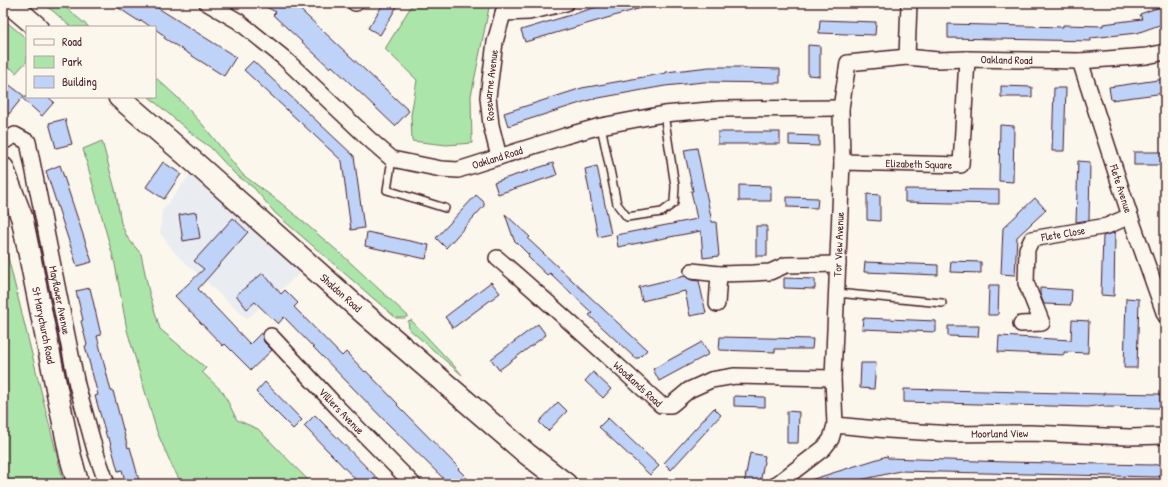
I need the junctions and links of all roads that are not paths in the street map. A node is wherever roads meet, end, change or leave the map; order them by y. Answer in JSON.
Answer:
{"nodes":[{"id":1,"x":9,"y":3,"type":"edge"},
{"id":2,"x":207,"y":3,"type":"edge"},
{"id":3,"x":566,"y":3,"type":"edge"},
{"id":4,"x":909,"y":3,"type":"edge"},
{"id":5,"x":504,"y":8,"type":"edge"},
{"id":6,"x":36,"y":26,"type":"edge"},
{"id":7,"x":1165,"y":52,"type":"edge"},
{"id":8,"x":907,"y":57,"type":"junction"},
{"id":9,"x":967,"y":59,"type":"junction"},
{"id":10,"x":1080,"y":61,"type":"junction"},
{"id":11,"x":848,"y":63,"type":"joint"},
{"id":12,"x":120,"y":98,"type":"edge"},
{"id":13,"x":841,"y":108,"type":"junction"},
{"id":14,"x":664,"y":114,"type":"junction"},
{"id":15,"x":602,"y":126,"type":"junction"},
{"id":16,"x":3,"y":142,"type":"edge"},
{"id":17,"x":499,"y":157,"type":"junction"},
{"id":18,"x":392,"y":159,"type":"junction"},
{"id":19,"x":842,"y":162,"type":"junction"},
{"id":20,"x":3,"y":168,"type":"edge"},
{"id":21,"x":445,"y":208,"type":"dead end"},
{"id":22,"x":1130,"y":216,"type":"junction"},
{"id":23,"x":498,"y":258,"type":"dead end"},
{"id":24,"x":838,"y":264,"type":"junction"},
{"id":25,"x":692,"y":271,"type":"dead end"},
{"id":26,"x":719,"y":274,"type":"junction"},
{"id":27,"x":837,"y":293,"type":"junction"},
{"id":28,"x":942,"y":303,"type":"dead end"},
{"id":29,"x":717,"y":304,"type":"dead end"},
{"id":30,"x":1165,"y":315,"type":"edge"},
{"id":31,"x":1021,"y":324,"type":"dead end"},
{"id":32,"x":271,"y":336,"type":"dead end"},
{"id":33,"x":833,"y":378,"type":"junction"},
{"id":34,"x":835,"y":425,"type":"junction"},
{"id":35,"x":1165,"y":436,"type":"edge"},
{"id":36,"x":782,"y":483,"type":"edge"},
{"id":37,"x":78,"y":484,"type":"edge"},
{"id":38,"x":107,"y":484,"type":"edge"},
{"id":39,"x":413,"y":484,"type":"edge"},
{"id":40,"x":566,"y":484,"type":"edge"}],
"edges":[{"from":1,"to":6,"type":"street"},
{"from":2,"to":18,"type":"street"},
{"from":3,"to":5,"type":"street","name":"Rosewarne Avenue"},
{"from":4,"to":8,"type":"street"},
{"from":5,"to":17,"type":"street","name":"Rosewarne Avenue"},
{"from":7,"to":10,"type":"street","name":"Oakland Road"},
{"from":8,"to":9,"type":"street","name":"Oakland Road"},
{"from":8,"to":11,"type":"street","name":"Oakland Road"},
{"from":9,"to":10,"type":"street","name":"Oakland Road"},
{"from":9,"to":19,"type":"street","name":"Elizabeth Square"},
{"from":10,"to":22,"type":"street","name":"Flete Avenue"},
{"from":11,"to":13,"type":"street","name":"Tor View Avenue"},
{"from":12,"to":40,"type":"street","name":"Shaldon Road"},
{"from":13,"to":14,"type":"street","name":"Oakland Road"},
{"from":13,"to":19,"type":"street","name":"Tor View Avenue"},
{"from":14,"to":15,"type":"street","name":"Oakland Road"},
{"from":14,"to":15,"type":"lane"},
{"from":15,"to":17,"type":"street","name":"Oakland Road"},
{"from":16,"to":38,"type":"street","name":"Mayflower Avenue"},
{"from":17,"to":18,"type":"street","name":"Oakland Road"},
{"from":18,"to":21,"type":"lane"},
{"from":19,"to":24,"type":"street","name":"Tor View Avenue"},
{"from":20,"to":37,"type":"street","name":"St Marychurch Road"},
{"from":22,"to":30,"type":"street","name":"Flete Avenue"},
{"from":22,"to":31,"type":"street","name":"Flete Close"},
{"from":23,"to":33,"type":"street","name":"Woodlands Road"},
{"from":24,"to":26,"type":"street"},
{"from":24,"to":27,"type":"street","name":"Tor View Avenue"},
{"from":25,"to":26,"type":"street"},
{"from":26,"to":29,"type":"street"},
{"from":27,"to":28,"type":"lane"},
{"from":27,"to":33,"type":"street","name":"Tor View Avenue"},
{"from":32,"to":39,"type":"street","name":"Villiers Avenue"},
{"from":33,"to":34,"type":"street","name":"Tor View Avenue"},
{"from":34,"to":35,"type":"street","name":"Moorland View"},
{"from":34,"to":36,"type":"street"}]}
